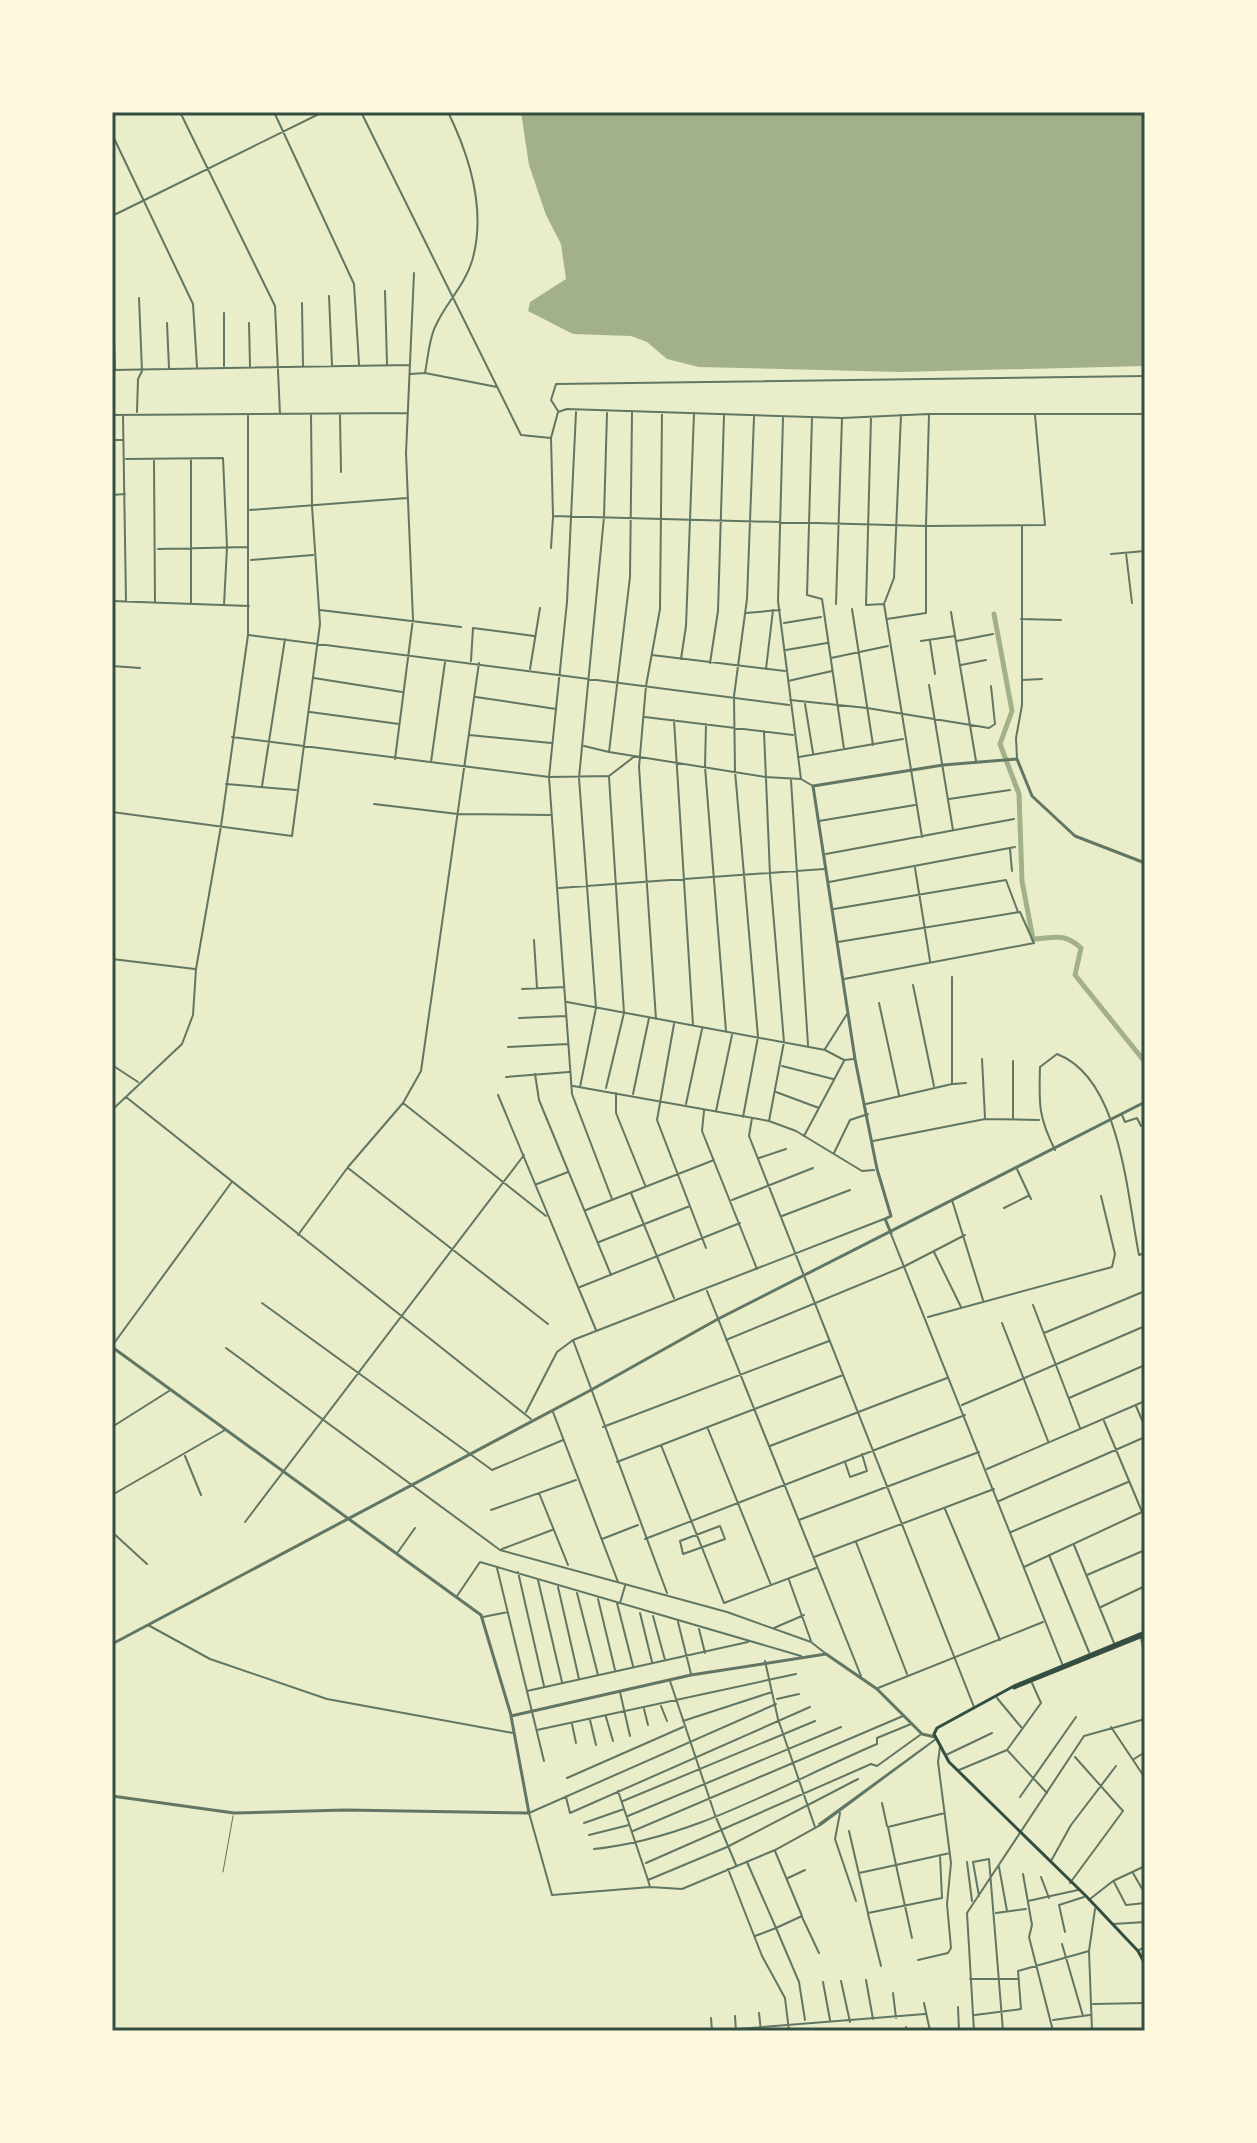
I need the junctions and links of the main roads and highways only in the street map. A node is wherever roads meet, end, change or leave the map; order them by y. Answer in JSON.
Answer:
{"nodes":[{"id":1,"x":1144,"y":1635,"type":"edge"},
{"id":2,"x":1063,"y":1667,"type":"junction"},
{"id":3,"x":1014,"y":1688,"type":"junction"},
{"id":4,"x":1145,"y":1964,"type":"edge"}],
"edges":[{"from":1,"to":2,"type":"main road"},
{"from":1,"to":2,"type":"main road"},
{"from":2,"to":3,"type":"main road"},
{"from":2,"to":3,"type":"main road"},
{"from":3,"to":4,"type":"main road"}]}
